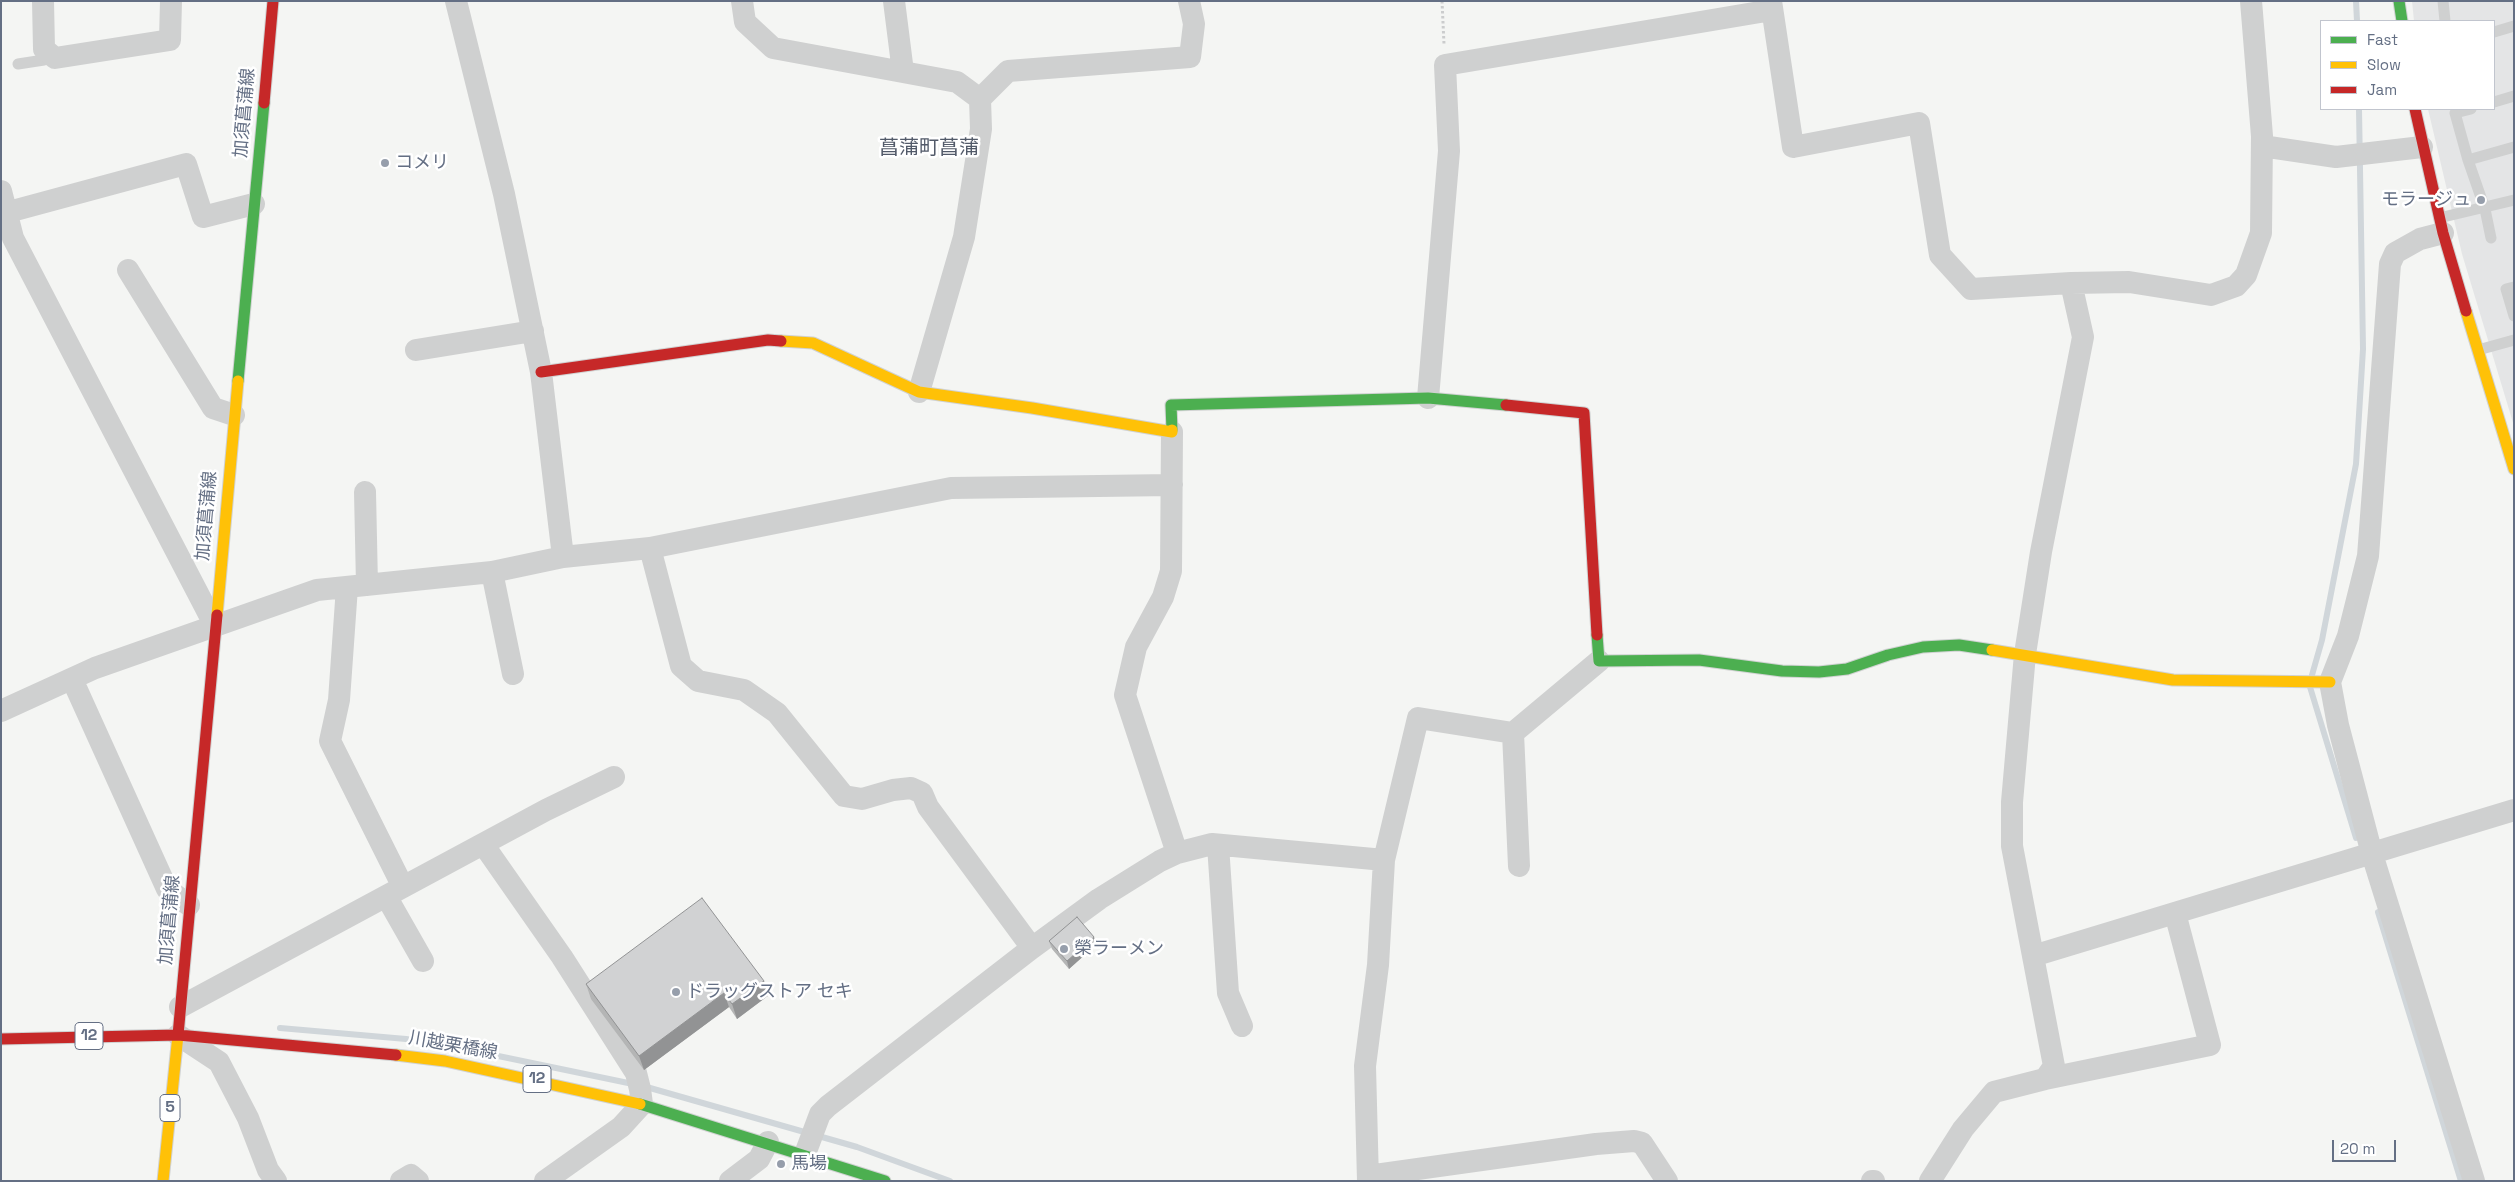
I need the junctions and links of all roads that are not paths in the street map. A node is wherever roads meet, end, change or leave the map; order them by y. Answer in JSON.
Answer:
{"nodes":[{"id":1,"x":43,"y":1,"type":"edge"},
{"id":2,"x":171,"y":1,"type":"edge"},
{"id":3,"x":273,"y":1,"type":"edge"},
{"id":4,"x":456,"y":1,"type":"edge"},
{"id":5,"x":742,"y":1,"type":"edge"},
{"id":6,"x":894,"y":1,"type":"edge"},
{"id":7,"x":1189,"y":1,"type":"edge"},
{"id":8,"x":2251,"y":1,"type":"edge"},
{"id":9,"x":2399,"y":1,"type":"edge"},
{"id":10,"x":2443,"y":1,"type":"edge"},
{"id":11,"x":1771,"y":6,"type":"edge"},
{"id":12,"x":2402,"y":20,"type":"edge"},
{"id":13,"x":2445,"y":20,"type":"edge"},
{"id":14,"x":2514,"y":26,"type":"edge"},
{"id":15,"x":2495,"y":32,"type":"edge"},
{"id":16,"x":49,"y":53,"type":"junction"},
{"id":17,"x":18,"y":64,"type":"dead end"},
{"id":18,"x":903,"y":72,"type":"junction"},
{"id":19,"x":2514,"y":96,"type":"edge"},
{"id":20,"x":980,"y":99,"type":"junction"},
{"id":21,"x":2495,"y":102,"type":"edge"},
{"id":22,"x":2415,"y":110,"type":"edge"},
{"id":23,"x":2467,"y":110,"type":"edge"},
{"id":24,"x":2262,"y":146,"type":"junction"},
{"id":25,"x":2422,"y":147,"type":"junction"},
{"id":26,"x":2514,"y":147,"type":"edge"},
{"id":27,"x":2468,"y":160,"type":"junction"},
{"id":28,"x":1,"y":191,"type":"edge"},
{"id":29,"x":2514,"y":200,"type":"edge"},
{"id":30,"x":254,"y":204,"type":"junction"},
{"id":31,"x":2485,"y":209,"type":"junction"},
{"id":32,"x":5,"y":213,"type":"edge"},
{"id":33,"x":2441,"y":226,"type":"junction"},
{"id":34,"x":2491,"y":238,"type":"dead end"},
{"id":35,"x":128,"y":270,"type":"dead end"},
{"id":36,"x":2071,"y":283,"type":"junction"},
{"id":37,"x":2514,"y":287,"type":"edge"},
{"id":38,"x":2514,"y":316,"type":"edge"},
{"id":39,"x":533,"y":331,"type":"junction"},
{"id":40,"x":2514,"y":340,"type":"edge"},
{"id":41,"x":416,"y":350,"type":"dead end"},
{"id":42,"x":2478,"y":350,"type":"junction"},
{"id":43,"x":541,"y":372,"type":"junction"},
{"id":44,"x":919,"y":392,"type":"junction"},
{"id":45,"x":1428,"y":398,"type":"junction"},
{"id":46,"x":234,"y":415,"type":"junction"},
{"id":47,"x":1172,"y":432,"type":"junction"},
{"id":48,"x":2514,"y":469,"type":"edge"},
{"id":49,"x":1172,"y":485,"type":"junction"},
{"id":50,"x":365,"y":492,"type":"dead end"},
{"id":51,"x":650,"y":548,"type":"junction"},
{"id":52,"x":563,"y":557,"type":"junction"},
{"id":53,"x":492,"y":572,"type":"junction"},
{"id":54,"x":357,"y":586,"type":"junction"},
{"id":55,"x":215,"y":626,"type":"junction"},
{"id":56,"x":2026,"y":654,"type":"junction"},
{"id":57,"x":1599,"y":661,"type":"junction"},
{"id":58,"x":513,"y":674,"type":"dead end"},
{"id":59,"x":72,"y":679,"type":"junction"},
{"id":60,"x":2330,"y":682,"type":"junction"},
{"id":61,"x":1,"y":712,"type":"edge"},
{"id":62,"x":1513,"y":733,"type":"junction"},
{"id":63,"x":614,"y":777,"type":"dead end"},
{"id":64,"x":2514,"y":810,"type":"edge"},
{"id":65,"x":483,"y":844,"type":"junction"},
{"id":66,"x":1218,"y":845,"type":"junction"},
{"id":67,"x":1177,"y":853,"type":"junction"},
{"id":68,"x":2372,"y":854,"type":"junction"},
{"id":69,"x":1384,"y":860,"type":"junction"},
{"id":70,"x":1519,"y":866,"type":"dead end"},
{"id":71,"x":395,"y":891,"type":"junction"},
{"id":72,"x":189,"y":905,"type":"junction"},
{"id":73,"x":2175,"y":913,"type":"junction"},
{"id":74,"x":1032,"y":948,"type":"junction"},
{"id":75,"x":2033,"y":956,"type":"junction"},
{"id":76,"x":423,"y":961,"type":"dead end"},
{"id":77,"x":180,"y":1007,"type":"junction"},
{"id":78,"x":1242,"y":1026,"type":"dead end"},
{"id":79,"x":178,"y":1035,"type":"junction"},
{"id":80,"x":1,"y":1039,"type":"edge"},
{"id":81,"x":2045,"y":1079,"type":"junction"},
{"id":82,"x":642,"y":1104,"type":"junction"},
{"id":83,"x":768,"y":1142,"type":"junction"},
{"id":84,"x":805,"y":1154,"type":"junction"},
{"id":85,"x":1368,"y":1178,"type":"edge"},
{"id":86,"x":1662,"y":1178,"type":"edge"},
{"id":87,"x":883,"y":1180,"type":"edge"},
{"id":88,"x":163,"y":1181,"type":"edge"},
{"id":89,"x":276,"y":1181,"type":"edge"},
{"id":90,"x":401,"y":1181,"type":"edge"},
{"id":91,"x":418,"y":1181,"type":"edge"},
{"id":92,"x":545,"y":1181,"type":"edge"},
{"id":93,"x":730,"y":1181,"type":"edge"},
{"id":94,"x":1930,"y":1181,"type":"edge"},
{"id":95,"x":2474,"y":1181,"type":"edge"}],
"edges":[{"from":1,"to":16,"type":"street"},
{"from":2,"to":16,"type":"street"},
{"from":3,"to":30,"type":"street","name":"加須菖蒲線"},
{"from":4,"to":39,"type":"street"},
{"from":5,"to":18,"type":"street"},
{"from":6,"to":18,"type":"street"},
{"from":7,"to":20,"type":"street"},
{"from":8,"to":24,"type":"street"},
{"from":9,"to":12,"type":"street"},
{"from":10,"to":13,"type":"lane"},
{"from":11,"to":36,"type":"street"},
{"from":11,"to":45,"type":"street"},
{"from":14,"to":15,"type":"lane"},
{"from":16,"to":17,"type":"lane"},
{"from":18,"to":20,"type":"street"},
{"from":19,"to":21,"type":"lane"},
{"from":20,"to":44,"type":"street"},
{"from":22,"to":25,"type":"street"},
{"from":23,"to":27,"type":"lane"},
{"from":24,"to":25,"type":"street"},
{"from":24,"to":36,"type":"street"},
{"from":25,"to":33,"type":"street"},
{"from":26,"to":27,"type":"lane"},
{"from":27,"to":31,"type":"lane"},
{"from":28,"to":32,"type":"street"},
{"from":29,"to":31,"type":"lane"},
{"from":30,"to":32,"type":"street"},
{"from":30,"to":46,"type":"street","name":"加須菖蒲線"},
{"from":31,"to":33,"type":"lane"},
{"from":31,"to":34,"type":"lane"},
{"from":32,"to":55,"type":"street"},
{"from":33,"to":42,"type":"street"},
{"from":33,"to":60,"type":"street"},
{"from":35,"to":46,"type":"street"},
{"from":36,"to":56,"type":"street"},
{"from":37,"to":38,"type":"lane"},
{"from":39,"to":41,"type":"street"},
{"from":39,"to":43,"type":"street"},
{"from":40,"to":42,"type":"lane"},
{"from":42,"to":48,"type":"street"},
{"from":43,"to":44,"type":"street"},
{"from":43,"to":52,"type":"street"},
{"from":44,"to":47,"type":"street"},
{"from":45,"to":47,"type":"street"},
{"from":45,"to":57,"type":"street"},
{"from":46,"to":55,"type":"street","name":"加須菖蒲線"},
{"from":47,"to":49,"type":"street"},
{"from":49,"to":51,"type":"street"},
{"from":49,"to":67,"type":"street"},
{"from":50,"to":54,"type":"street"},
{"from":51,"to":52,"type":"street"},
{"from":51,"to":74,"type":"street"},
{"from":52,"to":53,"type":"street"},
{"from":53,"to":54,"type":"street"},
{"from":53,"to":58,"type":"street"},
{"from":54,"to":55,"type":"street"},
{"from":54,"to":71,"type":"street"},
{"from":55,"to":59,"type":"street"},
{"from":55,"to":72,"type":"street","name":"加須菖蒲線"},
{"from":56,"to":57,"type":"street"},
{"from":56,"to":60,"type":"street"},
{"from":56,"to":75,"type":"street"},
{"from":57,"to":62,"type":"street"},
{"from":59,"to":61,"type":"street"},
{"from":59,"to":72,"type":"street"},
{"from":60,"to":68,"type":"street"},
{"from":62,"to":69,"type":"street"},
{"from":62,"to":70,"type":"street"},
{"from":63,"to":65,"type":"street"},
{"from":64,"to":68,"type":"street"},
{"from":65,"to":71,"type":"street"},
{"from":65,"to":82,"type":"street"},
{"from":66,"to":67,"type":"street"},
{"from":66,"to":69,"type":"street"},
{"from":66,"to":78,"type":"street"},
{"from":67,"to":74,"type":"street"},
{"from":68,"to":73,"type":"street"},
{"from":68,"to":95,"type":"street"},
{"from":69,"to":85,"type":"street"},
{"from":71,"to":76,"type":"street"},
{"from":71,"to":77,"type":"street"},
{"from":72,"to":77,"type":"street","name":"加須菖蒲線"},
{"from":73,"to":75,"type":"street"},
{"from":73,"to":81,"type":"street"},
{"from":74,"to":84,"type":"street"},
{"from":75,"to":81,"type":"street"},
{"from":77,"to":79,"type":"street","name":"加須菖蒲線"},
{"from":79,"to":80,"type":"street","name":"川越栗橋線","number":"12"},
{"from":79,"to":82,"type":"street","name":"川越栗橋線","number":"12"},
{"from":79,"to":88,"type":"street","number":"5"},
{"from":79,"to":89,"type":"street"},
{"from":81,"to":94,"type":"street"},
{"from":82,"to":83,"type":"street","name":"川越栗橋線","number":"12"},
{"from":82,"to":92,"type":"street"},
{"from":83,"to":84,"type":"street","name":"川越栗橋線","number":"12"},
{"from":83,"to":93,"type":"street"},
{"from":84,"to":87,"type":"street","name":"川越栗橋線","number":"12"},
{"from":85,"to":86,"type":"street"},
{"from":90,"to":91,"type":"street"}]}
